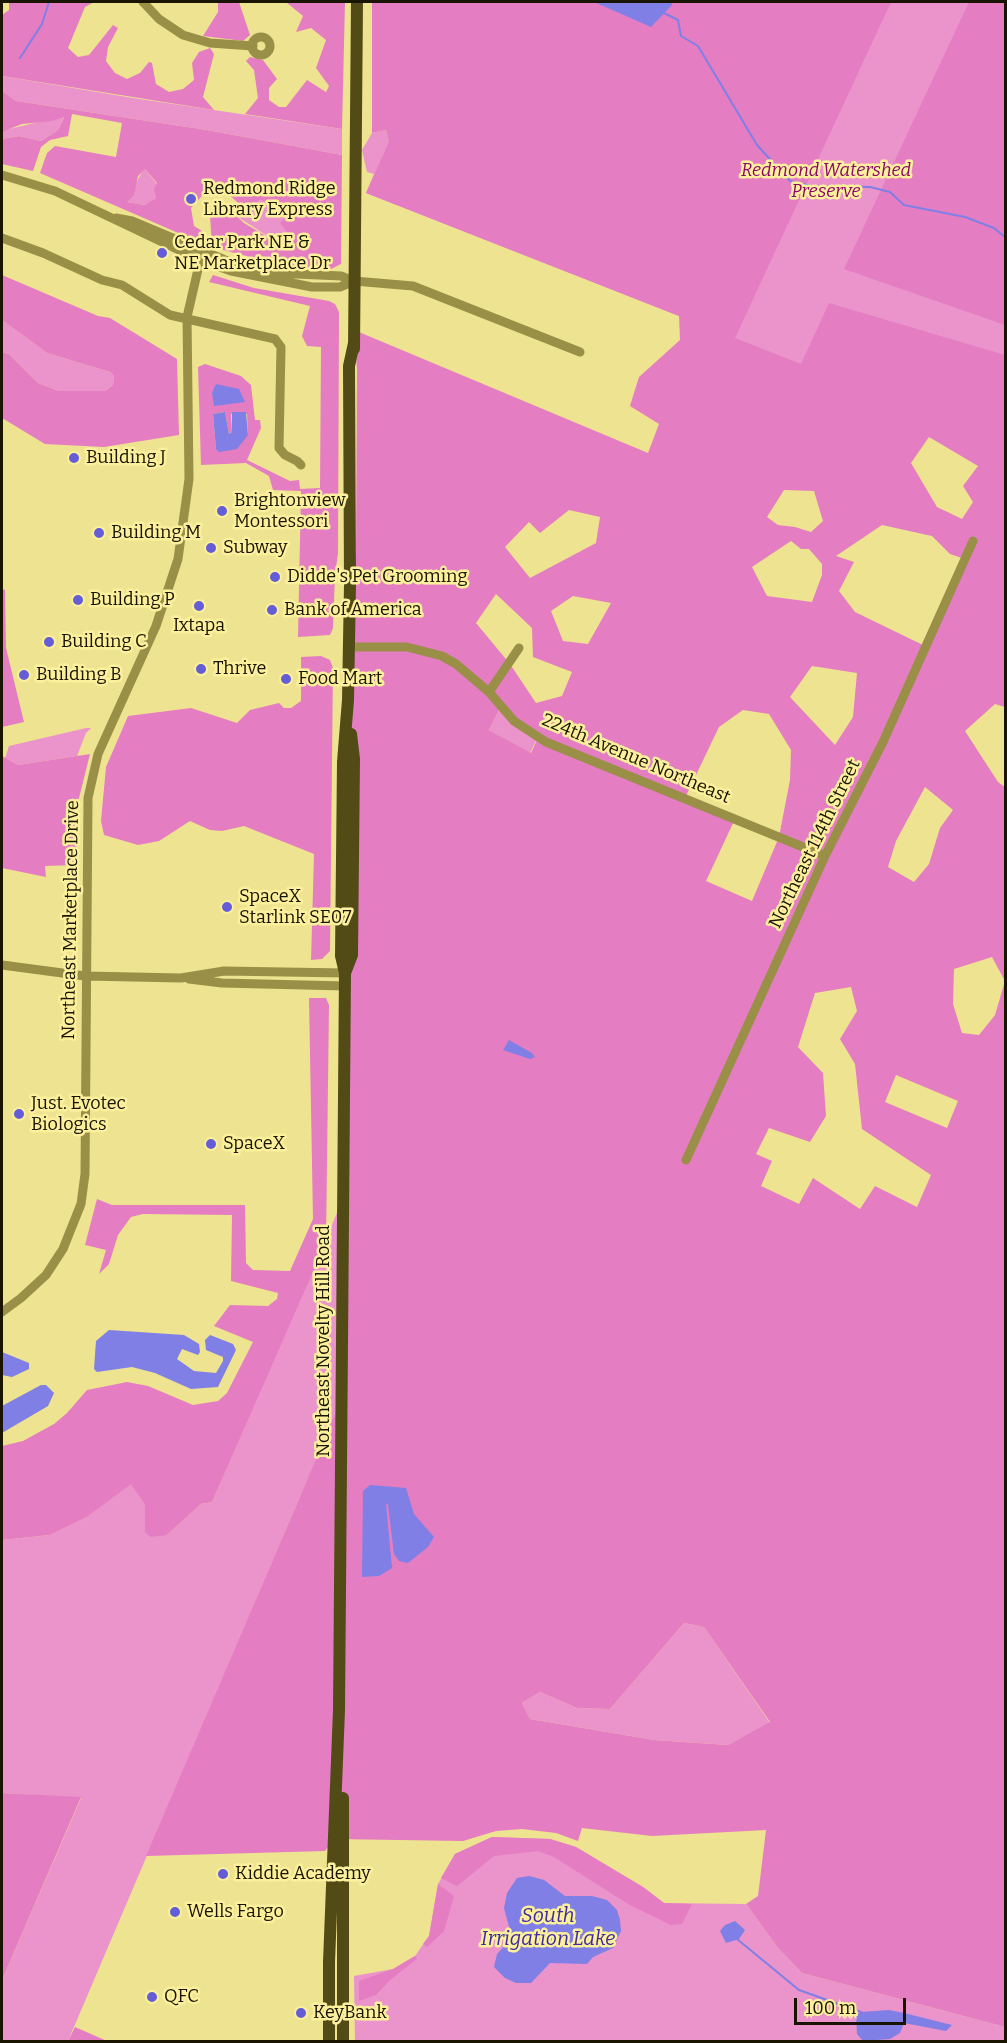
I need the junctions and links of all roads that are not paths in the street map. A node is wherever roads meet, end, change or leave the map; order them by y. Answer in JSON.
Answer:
{"nodes":[{"id":1,"x":142,"y":2,"type":"edge"},
{"id":2,"x":357,"y":2,"type":"edge"},
{"id":3,"x":253,"y":45,"type":"dead end"},
{"id":4,"x":2,"y":175,"type":"edge"},
{"id":5,"x":2,"y":238,"type":"edge"},
{"id":6,"x":201,"y":256,"type":"junction"},
{"id":7,"x":354,"y":282,"type":"junction"},
{"id":8,"x":187,"y":318,"type":"junction"},
{"id":9,"x":580,"y":352,"type":"dead end"},
{"id":10,"x":301,"y":465,"type":"dead end"},
{"id":11,"x":973,"y":541,"type":"dead end"},
{"id":12,"x":349,"y":647,"type":"junction"},
{"id":13,"x":519,"y":648,"type":"dead end"},
{"id":14,"x":489,"y":692,"type":"junction"},
{"id":15,"x":825,"y":856,"type":"junction"},
{"id":16,"x":2,"y":964,"type":"edge"},
{"id":17,"x":345,"y":972,"type":"junction"},
{"id":18,"x":85,"y":976,"type":"junction"},
{"id":19,"x":183,"y":978,"type":"junction"},
{"id":20,"x":345,"y":986,"type":"junction"},
{"id":21,"x":686,"y":1160,"type":"dead end"},
{"id":22,"x":2,"y":1312,"type":"edge"},
{"id":23,"x":339,"y":1710,"type":"junction"},
{"id":24,"x":329,"y":2042,"type":"edge"},
{"id":25,"x":343,"y":2042,"type":"edge"}],
"edges":[{"from":1,"to":3,"type":"street"},
{"from":2,"to":7,"type":"main road","name":"Northeast Novelty Hill Road"},
{"from":4,"to":6,"type":"street"},
{"from":5,"to":8,"type":"street"},
{"from":6,"to":7,"type":"street"},
{"from":6,"to":8,"type":"street","name":"Northeast Marketplace Drive"},
{"from":7,"to":9,"type":"street"},
{"from":7,"to":12,"type":"main road","name":"Northeast Novelty Hill Road"},
{"from":8,"to":10,"type":"street"},
{"from":8,"to":18,"type":"street","name":"Northeast Marketplace Drive"},
{"from":11,"to":15,"type":"street","name":"Northeast 114th Street"},
{"from":12,"to":14,"type":"street","name":"224th Avenue Northeast"},
{"from":12,"to":17,"type":"main road","name":"Northeast Novelty Hill Road"},
{"from":13,"to":14,"type":"street"},
{"from":14,"to":15,"type":"street","name":"224th Avenue Northeast"},
{"from":15,"to":21,"type":"street","name":"Northeast 114th Street"},
{"from":16,"to":18,"type":"street"},
{"from":17,"to":19,"type":"street"},
{"from":17,"to":20,"type":"main road","name":"Northeast Novelty Hill Road"},
{"from":18,"to":19,"type":"street"},
{"from":18,"to":22,"type":"street","name":"Northeast Marketplace Drive"},
{"from":19,"to":20,"type":"street"},
{"from":20,"to":23,"type":"main road","name":"Northeast Novelty Hill Road"},
{"from":23,"to":24,"type":"main road","name":"Northeast Novelty Hill Road"},
{"from":23,"to":25,"type":"main road","name":"Northeast Novelty Hill Road"}]}
